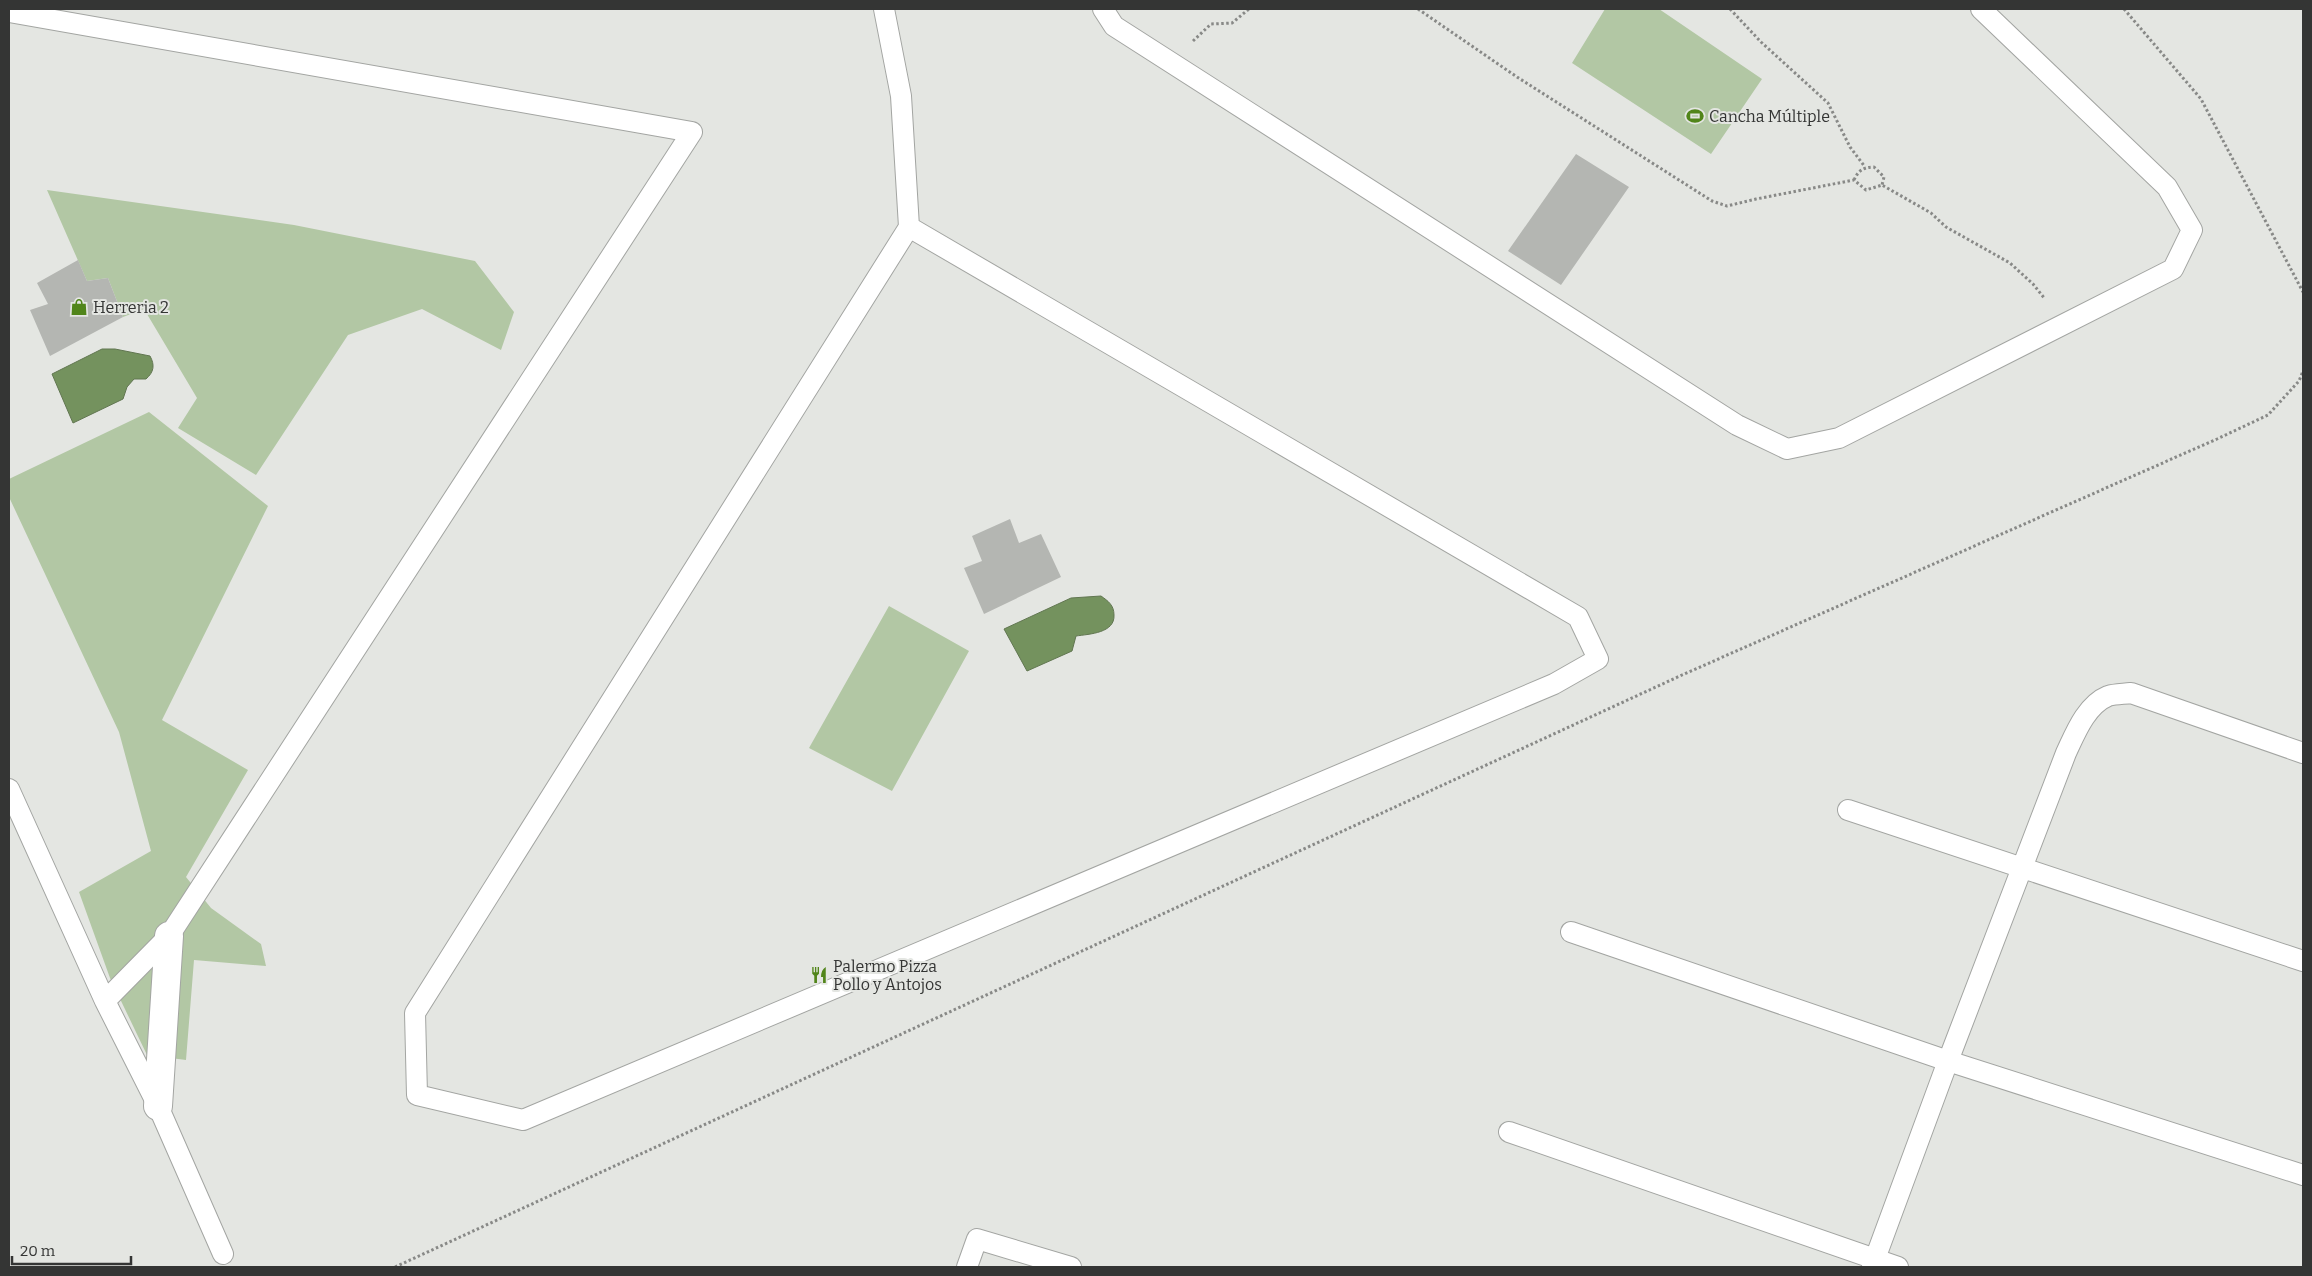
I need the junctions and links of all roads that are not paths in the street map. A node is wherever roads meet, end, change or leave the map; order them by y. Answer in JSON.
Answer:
{"nodes":[{"id":1,"x":884,"y":9,"type":"edge"},
{"id":2,"x":1103,"y":9,"type":"edge"},
{"id":3,"x":1981,"y":9,"type":"edge"},
{"id":4,"x":9,"y":12,"type":"edge"},
{"id":5,"x":909,"y":226,"type":"junction"},
{"id":6,"x":2303,"y":753,"type":"edge"},
{"id":7,"x":9,"y":790,"type":"edge"},
{"id":8,"x":1848,"y":810,"type":"dead end"},
{"id":9,"x":2022,"y":867,"type":"junction"},
{"id":10,"x":1571,"y":932,"type":"dead end"},
{"id":11,"x":170,"y":936,"type":"junction"},
{"id":12,"x":2303,"y":961,"type":"edge"},
{"id":13,"x":105,"y":1001,"type":"junction"},
{"id":14,"x":1948,"y":1061,"type":"junction"},
{"id":15,"x":158,"y":1106,"type":"junction"},
{"id":16,"x":1509,"y":1132,"type":"dead end"},
{"id":17,"x":2303,"y":1175,"type":"edge"},
{"id":18,"x":223,"y":1254,"type":"dead end"},
{"id":19,"x":1874,"y":1263,"type":"edge"},
{"id":20,"x":967,"y":1267,"type":"edge"},
{"id":21,"x":1070,"y":1267,"type":"edge"},
{"id":22,"x":1898,"y":1267,"type":"edge"}],
"edges":[{"from":1,"to":5,"type":"lane"},
{"from":2,"to":3,"type":"lane"},
{"from":4,"to":11,"type":"lane"},
{"from":5,"to":5,"type":"lane"},
{"from":6,"to":9,"type":"lane"},
{"from":7,"to":13,"type":"lane"},
{"from":8,"to":9,"type":"lane"},
{"from":9,"to":12,"type":"lane"},
{"from":9,"to":14,"type":"lane"},
{"from":10,"to":14,"type":"lane"},
{"from":11,"to":13,"type":"lane"},
{"from":11,"to":15,"type":"street"},
{"from":13,"to":15,"type":"lane"},
{"from":14,"to":17,"type":"lane"},
{"from":14,"to":19,"type":"lane"},
{"from":15,"to":18,"type":"lane"},
{"from":16,"to":19,"type":"lane"},
{"from":19,"to":22,"type":"lane"},
{"from":20,"to":21,"type":"lane"}]}
